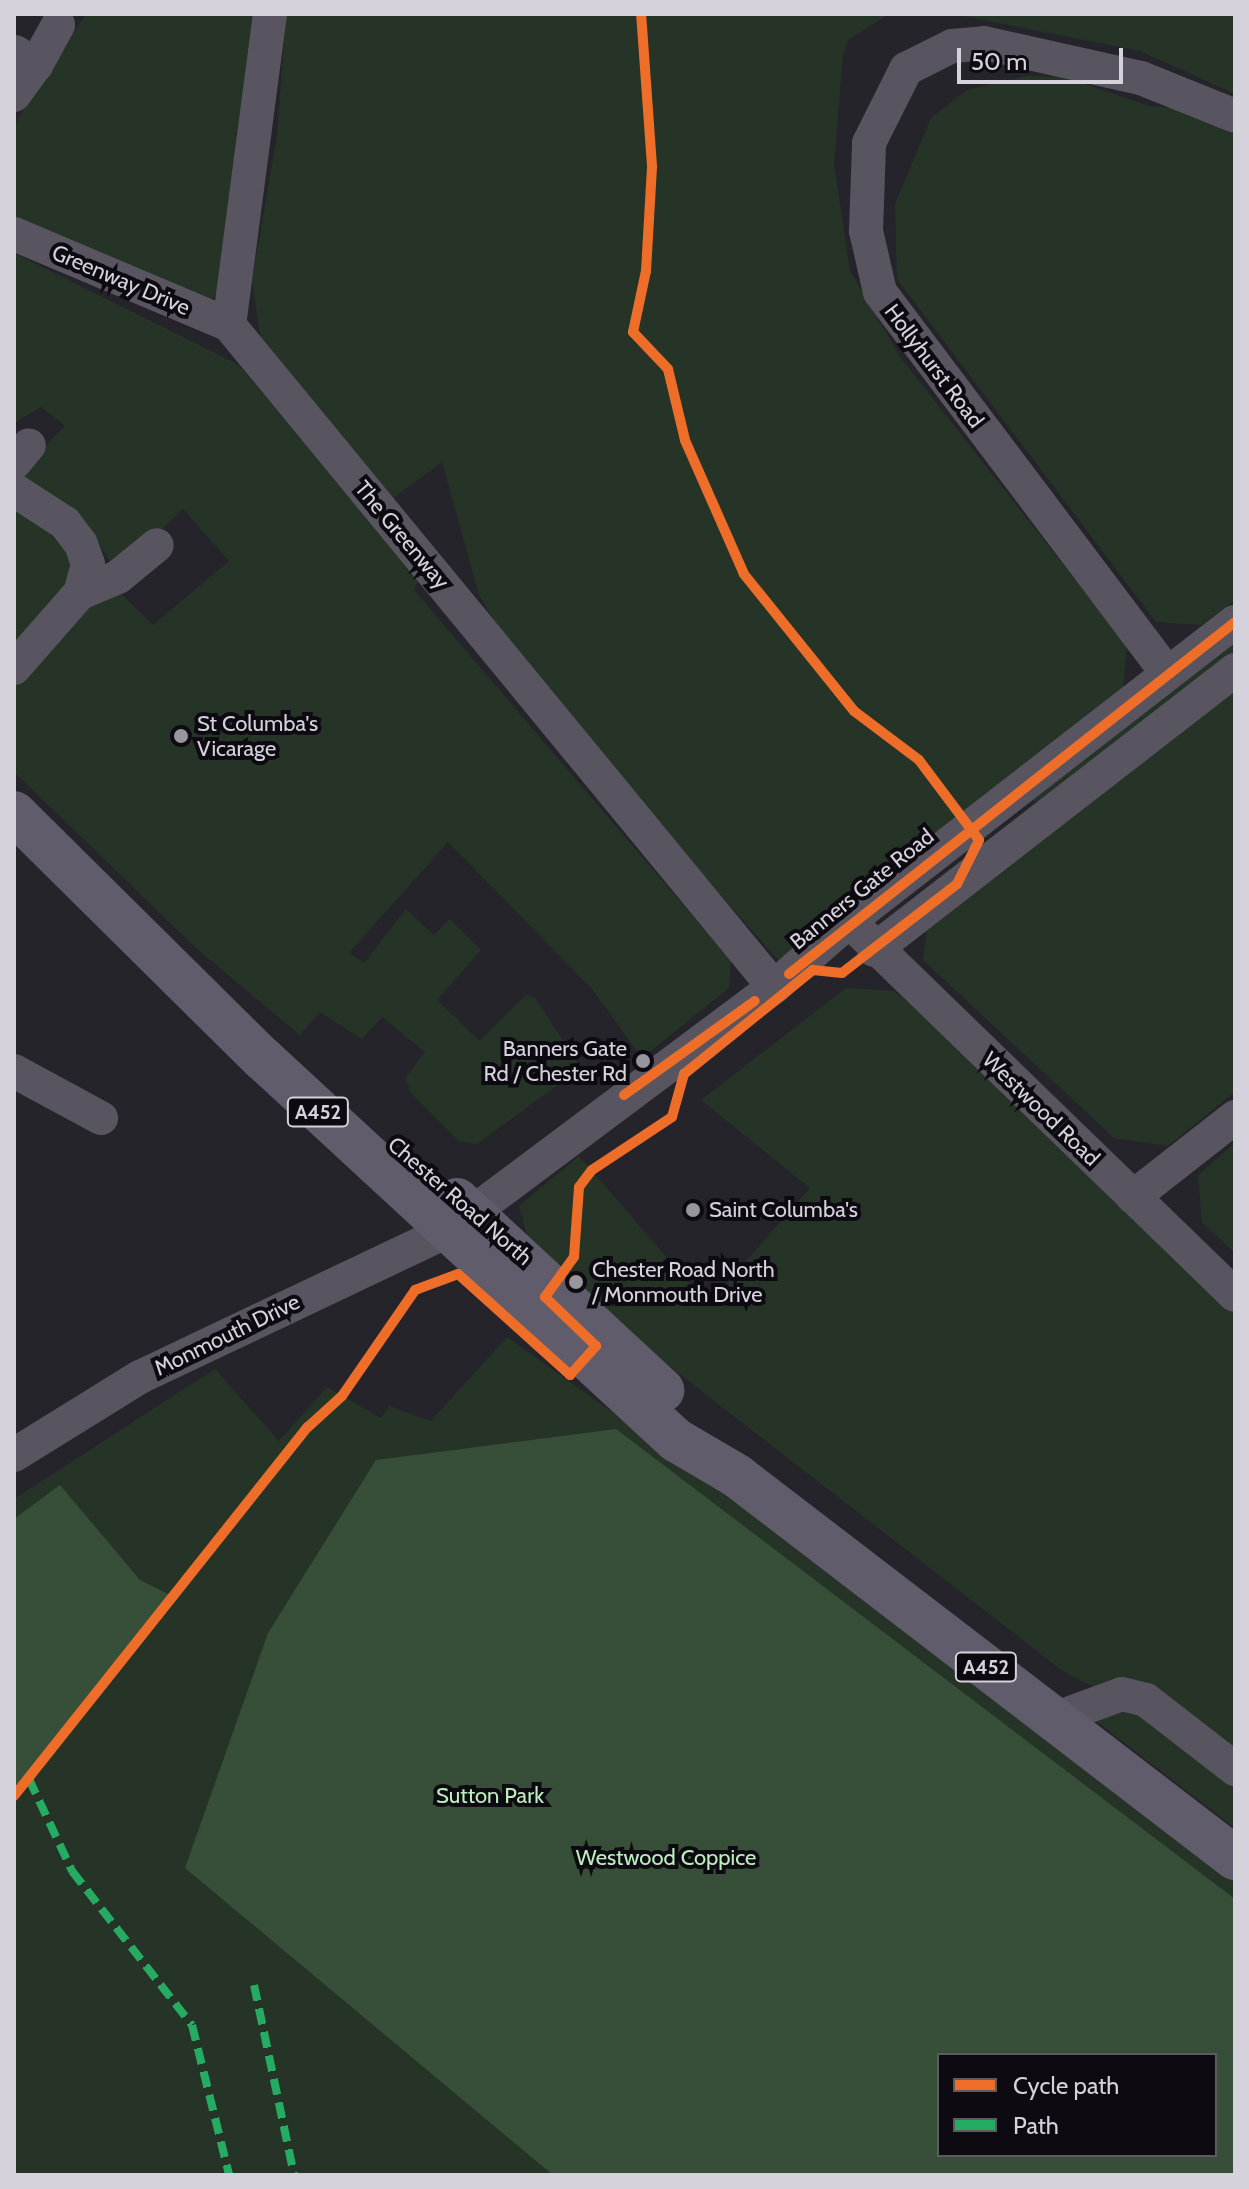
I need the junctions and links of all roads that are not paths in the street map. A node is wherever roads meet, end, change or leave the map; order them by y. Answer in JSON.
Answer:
{"nodes":[{"id":1,"x":270,"y":14,"type":"edge"},
{"id":2,"x":58,"y":25,"type":"dead end"},
{"id":3,"x":25,"y":58,"type":"edge"},
{"id":4,"x":14,"y":95,"type":"edge"},
{"id":5,"x":1235,"y":116,"type":"edge"},
{"id":6,"x":14,"y":234,"type":"edge"},
{"id":7,"x":229,"y":325,"type":"junction"},
{"id":8,"x":14,"y":490,"type":"edge"},
{"id":9,"x":157,"y":545,"type":"dead end"},
{"id":10,"x":80,"y":593,"type":"junction"},
{"id":11,"x":1235,"y":622,"type":"edge"},
{"id":12,"x":14,"y":668,"type":"edge"},
{"id":13,"x":1235,"y":670,"type":"edge"},
{"id":14,"x":1167,"y":673,"type":"junction"},
{"id":15,"x":14,"y":813,"type":"edge"},
{"id":16,"x":849,"y":921,"type":"junction"},
{"id":17,"x":874,"y":950,"type":"junction"},
{"id":18,"x":774,"y":987,"type":"junction"},
{"id":19,"x":14,"y":1071,"type":"edge"},
{"id":20,"x":1235,"y":1117,"type":"edge"},
{"id":21,"x":101,"y":1118,"type":"dead end"},
{"id":22,"x":1133,"y":1197,"type":"junction"},
{"id":23,"x":461,"y":1221,"type":"junction"},
{"id":24,"x":1235,"y":1295,"type":"edge"},
{"id":25,"x":14,"y":1455,"type":"edge"},
{"id":26,"x":1054,"y":1719,"type":"junction"},
{"id":27,"x":1235,"y":1769,"type":"edge"},
{"id":28,"x":1235,"y":1858,"type":"edge"}],
"edges":[{"from":1,"to":7,"type":"street"},
{"from":2,"to":3,"type":"street"},
{"from":3,"to":4,"type":"street"},
{"from":5,"to":14,"type":"street","name":"Hollyhurst Road"},
{"from":6,"to":7,"type":"street","name":"Greenway Drive"},
{"from":7,"to":18,"type":"street","name":"The Greenway"},
{"from":8,"to":10,"type":"street"},
{"from":9,"to":10,"type":"street"},
{"from":10,"to":12,"type":"street"},
{"from":11,"to":14,"type":"street","name":"Banners Gate Road"},
{"from":13,"to":17,"type":"street"},
{"from":14,"to":16,"type":"street","name":"Banners Gate Road"},
{"from":15,"to":23,"type":"highway","name":"Chester Road North","number":"A452"},
{"from":16,"to":17,"type":"street","name":"Westwood Road"},
{"from":16,"to":18,"type":"street","name":"Banners Gate Road"},
{"from":17,"to":22,"type":"street","name":"Westwood Road"},
{"from":18,"to":23,"type":"street","name":"Banners Gate Road"},
{"from":19,"to":21,"type":"street"},
{"from":20,"to":22,"type":"street"},
{"from":22,"to":24,"type":"street","name":"Westwood Road"},
{"from":23,"to":25,"type":"street","name":"Monmouth Drive"},
{"from":23,"to":26,"type":"highway","name":"Chester Road North","number":"A452"},
{"from":26,"to":27,"type":"street"},
{"from":26,"to":28,"type":"highway","name":"Chester Road North","number":"A452"}]}
